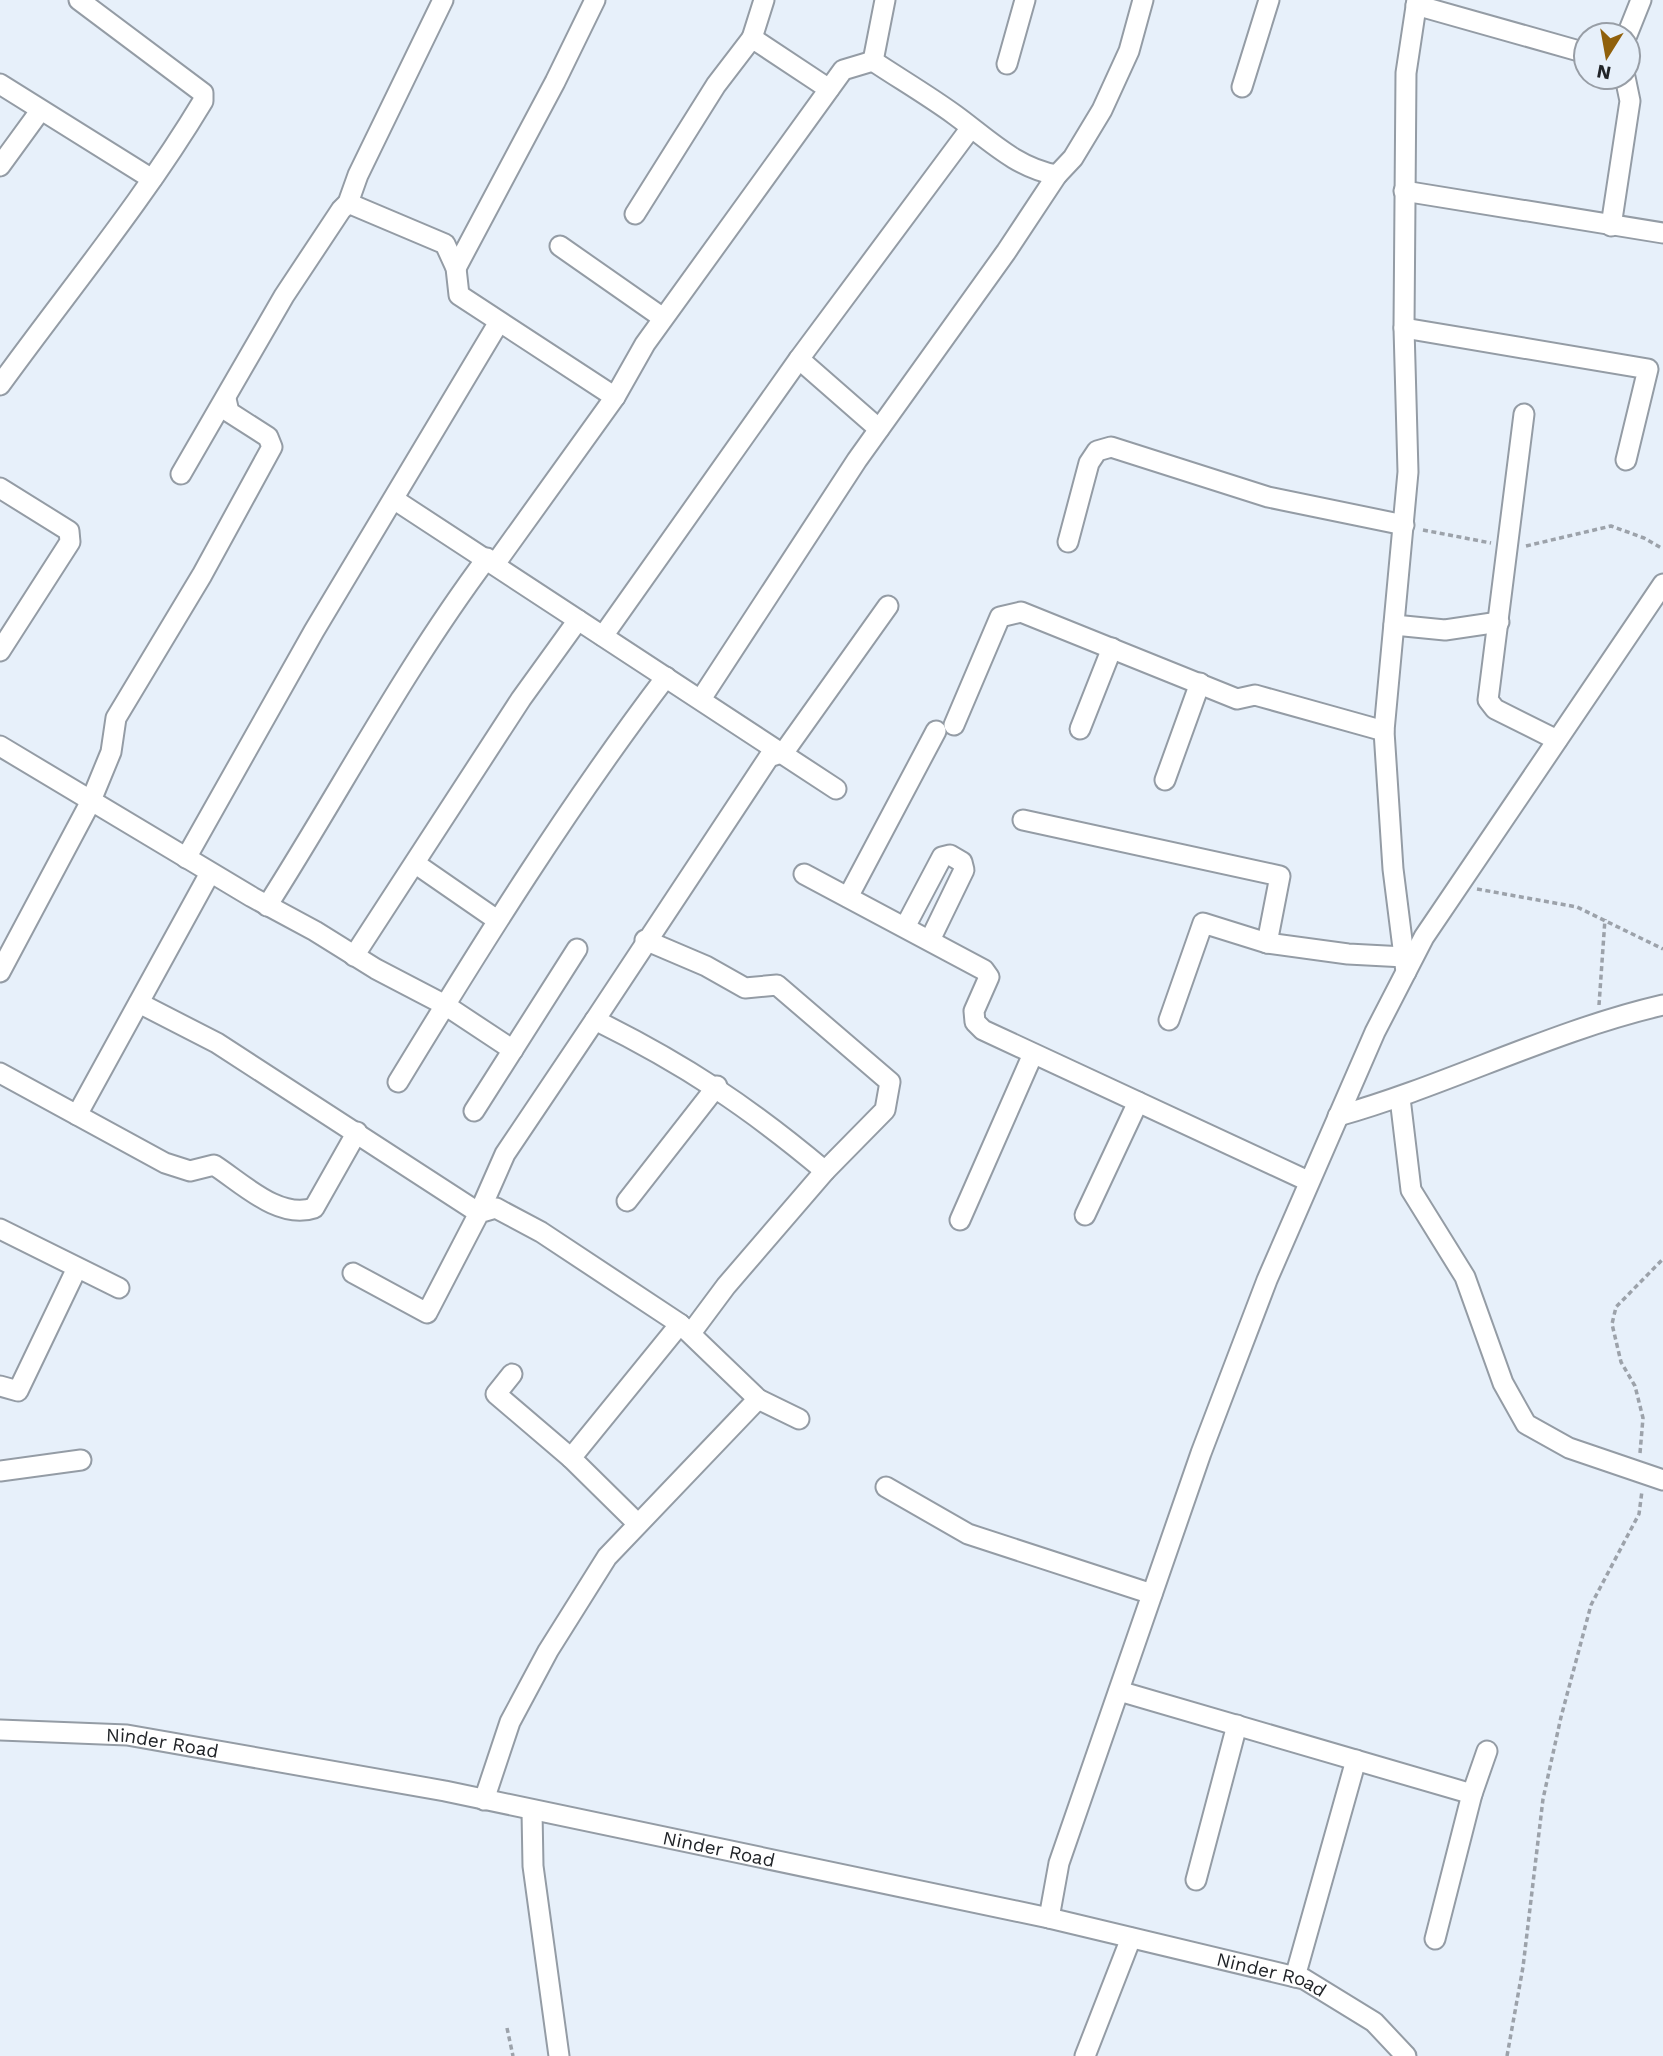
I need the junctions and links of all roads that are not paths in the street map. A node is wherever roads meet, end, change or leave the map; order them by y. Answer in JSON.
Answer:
{"nodes":[{"id":1,"x":79,"y":0,"type":"edge"},
{"id":2,"x":443,"y":0,"type":"edge"},
{"id":3,"x":595,"y":0,"type":"edge"},
{"id":4,"x":764,"y":0,"type":"edge"},
{"id":5,"x":885,"y":0,"type":"edge"},
{"id":6,"x":1025,"y":0,"type":"edge"},
{"id":7,"x":1143,"y":0,"type":"edge"},
{"id":8,"x":1269,"y":0,"type":"edge"},
{"id":9,"x":1641,"y":0,"type":"edge"},
{"id":10,"x":1417,"y":2,"type":"edge"},
{"id":11,"x":1633,"y":21,"type":"edge"},
{"id":12,"x":752,"y":38,"type":"junction"},
{"id":13,"x":1572,"y":49,"type":"edge"},
{"id":14,"x":873,"y":61,"type":"junction"},
{"id":15,"x":1007,"y":64,"type":"dead end"},
{"id":16,"x":0,"y":84,"type":"edge"},
{"id":17,"x":1242,"y":87,"type":"dead end"},
{"id":18,"x":829,"y":89,"type":"junction"},
{"id":19,"x":1628,"y":91,"type":"edge"},
{"id":20,"x":40,"y":111,"type":"junction"},
{"id":21,"x":970,"y":129,"type":"junction"},
{"id":22,"x":0,"y":166,"type":"edge"},
{"id":23,"x":1057,"y":175,"type":"junction"},
{"id":24,"x":152,"y":180,"type":"junction"},
{"id":25,"x":1404,"y":191,"type":"junction"},
{"id":26,"x":348,"y":202,"type":"junction"},
{"id":27,"x":635,"y":214,"type":"dead end"},
{"id":28,"x":1611,"y":226,"type":"junction"},
{"id":29,"x":1663,"y":233,"type":"edge"},
{"id":30,"x":560,"y":246,"type":"dead end"},
{"id":31,"x":456,"y":268,"type":"junction"},
{"id":32,"x":663,"y":318,"type":"junction"},
{"id":33,"x":499,"y":322,"type":"junction"},
{"id":34,"x":1404,"y":328,"type":"junction"},
{"id":35,"x":799,"y":359,"type":"junction"},
{"id":36,"x":0,"y":385,"type":"edge"},
{"id":37,"x":615,"y":397,"type":"junction"},
{"id":38,"x":226,"y":399,"type":"junction"},
{"id":39,"x":1524,"y":414,"type":"dead end"},
{"id":40,"x":879,"y":429,"type":"junction"},
{"id":41,"x":1626,"y":460,"type":"dead end"},
{"id":42,"x":181,"y":474,"type":"dead end"},
{"id":43,"x":0,"y":488,"type":"edge"},
{"id":44,"x":395,"y":500,"type":"junction"},
{"id":45,"x":1404,"y":525,"type":"junction"},
{"id":46,"x":1068,"y":542,"type":"dead end"},
{"id":47,"x":491,"y":561,"type":"junction"},
{"id":48,"x":1663,"y":584,"type":"edge"},
{"id":49,"x":888,"y":606,"type":"dead end"},
{"id":50,"x":578,"y":620,"type":"junction"},
{"id":51,"x":1499,"y":622,"type":"junction"},
{"id":52,"x":1394,"y":625,"type":"junction"},
{"id":53,"x":603,"y":636,"type":"junction"},
{"id":54,"x":1112,"y":648,"type":"junction"},
{"id":55,"x":0,"y":651,"type":"edge"},
{"id":56,"x":666,"y":677,"type":"junction"},
{"id":57,"x":1200,"y":684,"type":"junction"},
{"id":58,"x":701,"y":699,"type":"junction"},
{"id":59,"x":1080,"y":729,"type":"dead end"},
{"id":60,"x":1384,"y":731,"type":"junction"},
{"id":61,"x":1557,"y":740,"type":"junction"},
{"id":62,"x":0,"y":746,"type":"edge"},
{"id":63,"x":784,"y":752,"type":"junction"},
{"id":64,"x":1165,"y":780,"type":"dead end"},
{"id":65,"x":836,"y":789,"type":"dead end"},
{"id":66,"x":90,"y":803,"type":"junction"},
{"id":67,"x":1023,"y":820,"type":"dead end"},
{"id":68,"x":186,"y":859,"type":"junction"},
{"id":69,"x":416,"y":864,"type":"junction"},
{"id":70,"x":211,"y":873,"type":"junction"},
{"id":71,"x":804,"y":874,"type":"dead end"},
{"id":72,"x":848,"y":897,"type":"junction"},
{"id":73,"x":267,"y":906,"type":"junction"},
{"id":74,"x":497,"y":920,"type":"junction"},
{"id":75,"x":905,"y":927,"type":"junction"},
{"id":76,"x":645,"y":940,"type":"junction"},
{"id":77,"x":930,"y":940,"type":"junction"},
{"id":78,"x":1267,"y":943,"type":"junction"},
{"id":79,"x":577,"y":949,"type":"dead end"},
{"id":80,"x":354,"y":956,"type":"junction"},
{"id":81,"x":1405,"y":964,"type":"junction"},
{"id":82,"x":0,"y":972,"type":"edge"},
{"id":83,"x":139,"y":1003,"type":"junction"},
{"id":84,"x":444,"y":1005,"type":"junction"},
{"id":85,"x":1663,"y":1005,"type":"edge"},
{"id":86,"x":595,"y":1020,"type":"junction"},
{"id":87,"x":1169,"y":1020,"type":"dead end"},
{"id":88,"x":513,"y":1050,"type":"junction"},
{"id":89,"x":1033,"y":1054,"type":"junction"},
{"id":90,"x":0,"y":1073,"type":"edge"},
{"id":91,"x":398,"y":1082,"type":"dead end"},
{"id":92,"x":717,"y":1086,"type":"junction"},
{"id":93,"x":1400,"y":1098,"type":"junction"},
{"id":94,"x":1138,"y":1102,"type":"junction"},
{"id":95,"x":474,"y":1111,"type":"dead end"},
{"id":96,"x":78,"y":1115,"type":"junction"},
{"id":97,"x":1338,"y":1116,"type":"junction"},
{"id":98,"x":357,"y":1132,"type":"junction"},
{"id":99,"x":825,"y":1171,"type":"junction"},
{"id":100,"x":1308,"y":1181,"type":"junction"},
{"id":101,"x":626,"y":1201,"type":"dead end"},
{"id":102,"x":479,"y":1213,"type":"junction"},
{"id":103,"x":1085,"y":1215,"type":"dead end"},
{"id":104,"x":960,"y":1220,"type":"dead end"},
{"id":105,"x":0,"y":1229,"type":"edge"},
{"id":106,"x":77,"y":1268,"type":"junction"},
{"id":107,"x":353,"y":1273,"type":"dead end"},
{"id":108,"x":119,"y":1288,"type":"dead end"},
{"id":109,"x":685,"y":1328,"type":"junction"},
{"id":110,"x":512,"y":1374,"type":"dead end"},
{"id":111,"x":0,"y":1386,"type":"edge"},
{"id":112,"x":758,"y":1399,"type":"junction"},
{"id":113,"x":799,"y":1419,"type":"dead end"},
{"id":114,"x":571,"y":1458,"type":"junction"},
{"id":115,"x":81,"y":1460,"type":"dead end"},
{"id":116,"x":0,"y":1471,"type":"edge"},
{"id":117,"x":1654,"y":1477,"type":"edge"},
{"id":118,"x":886,"y":1487,"type":"dead end"},
{"id":119,"x":638,"y":1524,"type":"junction"},
{"id":120,"x":1152,"y":1594,"type":"junction"},
{"id":121,"x":1119,"y":1691,"type":"junction"},
{"id":122,"x":1237,"y":1725,"type":"junction"},
{"id":123,"x":0,"y":1730,"type":"edge"},
{"id":124,"x":1487,"y":1751,"type":"dead end"},
{"id":125,"x":1356,"y":1760,"type":"junction"},
{"id":126,"x":1472,"y":1794,"type":"junction"},
{"id":127,"x":484,"y":1800,"type":"junction"},
{"id":128,"x":532,"y":1811,"type":"junction"},
{"id":129,"x":1196,"y":1880,"type":"dead end"},
{"id":130,"x":1049,"y":1918,"type":"junction"},
{"id":131,"x":1131,"y":1938,"type":"junction"},
{"id":132,"x":1435,"y":1940,"type":"dead end"},
{"id":133,"x":1295,"y":1977,"type":"junction"},
{"id":134,"x":559,"y":2056,"type":"edge"},
{"id":135,"x":1085,"y":2056,"type":"edge"},
{"id":136,"x":1406,"y":2056,"type":"edge"}],
"edges":[{"from":1,"to":24,"type":"street"},
{"from":2,"to":26,"type":"street"},
{"from":3,"to":31,"type":"street"},
{"from":4,"to":12,"type":"street"},
{"from":5,"to":14,"type":"street"},
{"from":6,"to":15,"type":"street"},
{"from":7,"to":23,"type":"street"},
{"from":8,"to":17,"type":"street"},
{"from":9,"to":11,"type":"street"},
{"from":10,"to":13,"type":"street"},
{"from":10,"to":25,"type":"street"},
{"from":12,"to":18,"type":"street"},
{"from":12,"to":27,"type":"street"},
{"from":14,"to":18,"type":"street"},
{"from":14,"to":21,"type":"street"},
{"from":16,"to":20,"type":"street"},
{"from":18,"to":32,"type":"street"},
{"from":19,"to":28,"type":"street"},
{"from":20,"to":22,"type":"street"},
{"from":20,"to":24,"type":"street"},
{"from":21,"to":23,"type":"street"},
{"from":21,"to":35,"type":"street"},
{"from":23,"to":40,"type":"street"},
{"from":24,"to":36,"type":"street"},
{"from":25,"to":28,"type":"street"},
{"from":25,"to":34,"type":"street"},
{"from":26,"to":31,"type":"street"},
{"from":26,"to":38,"type":"street"},
{"from":28,"to":29,"type":"street"},
{"from":30,"to":32,"type":"street"},
{"from":31,"to":33,"type":"street"},
{"from":32,"to":37,"type":"street"},
{"from":33,"to":37,"type":"street"},
{"from":33,"to":44,"type":"street"},
{"from":34,"to":41,"type":"street"},
{"from":34,"to":45,"type":"street"},
{"from":35,"to":40,"type":"street"},
{"from":35,"to":53,"type":"street"},
{"from":37,"to":47,"type":"street"},
{"from":38,"to":42,"type":"street"},
{"from":38,"to":66,"type":"street"},
{"from":39,"to":51,"type":"street"},
{"from":40,"to":58,"type":"street"},
{"from":43,"to":55,"type":"street"},
{"from":44,"to":47,"type":"street"},
{"from":44,"to":68,"type":"street"},
{"from":45,"to":46,"type":"street"},
{"from":45,"to":52,"type":"street"},
{"from":47,"to":50,"type":"street"},
{"from":47,"to":73,"type":"street"},
{"from":48,"to":61,"type":"street"},
{"from":49,"to":63,"type":"street"},
{"from":50,"to":53,"type":"street"},
{"from":50,"to":69,"type":"street"},
{"from":51,"to":52,"type":"street"},
{"from":51,"to":61,"type":"street"},
{"from":52,"to":60,"type":"street"},
{"from":53,"to":56,"type":"street"},
{"from":54,"to":57,"type":"street"},
{"from":54,"to":59,"type":"street"},
{"from":54,"to":72,"type":"street"},
{"from":56,"to":58,"type":"street"},
{"from":56,"to":74,"type":"street"},
{"from":57,"to":60,"type":"street"},
{"from":57,"to":64,"type":"street"},
{"from":58,"to":63,"type":"street"},
{"from":60,"to":81,"type":"street"},
{"from":61,"to":81,"type":"street"},
{"from":62,"to":66,"type":"street"},
{"from":63,"to":65,"type":"street"},
{"from":63,"to":76,"type":"street"},
{"from":66,"to":68,"type":"street"},
{"from":66,"to":82,"type":"street"},
{"from":67,"to":78,"type":"street"},
{"from":68,"to":70,"type":"street"},
{"from":69,"to":74,"type":"street"},
{"from":69,"to":80,"type":"street"},
{"from":70,"to":73,"type":"street"},
{"from":70,"to":83,"type":"street"},
{"from":71,"to":72,"type":"street"},
{"from":72,"to":75,"type":"street"},
{"from":73,"to":80,"type":"street"},
{"from":74,"to":84,"type":"street"},
{"from":75,"to":77,"type":"street"},
{"from":75,"to":77,"type":"street"},
{"from":76,"to":86,"type":"street"},
{"from":76,"to":99,"type":"street"},
{"from":77,"to":89,"type":"street"},
{"from":78,"to":81,"type":"street"},
{"from":78,"to":87,"type":"street"},
{"from":79,"to":88,"type":"street"},
{"from":80,"to":84,"type":"street"},
{"from":81,"to":97,"type":"street"},
{"from":83,"to":96,"type":"street"},
{"from":83,"to":98,"type":"street"},
{"from":84,"to":88,"type":"street"},
{"from":84,"to":91,"type":"street"},
{"from":85,"to":93,"type":"street"},
{"from":86,"to":92,"type":"street"},
{"from":86,"to":102,"type":"street"},
{"from":88,"to":95,"type":"street"},
{"from":89,"to":94,"type":"street"},
{"from":89,"to":104,"type":"street"},
{"from":90,"to":96,"type":"street"},
{"from":92,"to":99,"type":"street"},
{"from":92,"to":101,"type":"street"},
{"from":93,"to":97,"type":"street"},
{"from":93,"to":117,"type":"street"},
{"from":94,"to":100,"type":"street"},
{"from":94,"to":103,"type":"street"},
{"from":96,"to":98,"type":"street"},
{"from":97,"to":100,"type":"street"},
{"from":98,"to":102,"type":"street"},
{"from":99,"to":109,"type":"street"},
{"from":100,"to":120,"type":"street"},
{"from":102,"to":107,"type":"street"},
{"from":102,"to":109,"type":"street"},
{"from":105,"to":106,"type":"street"},
{"from":106,"to":108,"type":"street"},
{"from":106,"to":111,"type":"street"},
{"from":109,"to":112,"type":"street"},
{"from":109,"to":114,"type":"street"},
{"from":110,"to":114,"type":"street"},
{"from":112,"to":113,"type":"street"},
{"from":112,"to":119,"type":"street"},
{"from":114,"to":119,"type":"street"},
{"from":115,"to":116,"type":"street"},
{"from":118,"to":120,"type":"street"},
{"from":119,"to":127,"type":"street"},
{"from":120,"to":121,"type":"street"},
{"from":121,"to":122,"type":"street"},
{"from":121,"to":130,"type":"street"},
{"from":122,"to":125,"type":"street"},
{"from":122,"to":129,"type":"street"},
{"from":123,"to":127,"type":"street","name":"Ninder Road"},
{"from":124,"to":126,"type":"street"},
{"from":125,"to":126,"type":"street"},
{"from":125,"to":133,"type":"street"},
{"from":126,"to":132,"type":"street"},
{"from":127,"to":128,"type":"street","name":"Ninder Road"},
{"from":128,"to":130,"type":"street","name":"Ninder Road"},
{"from":128,"to":134,"type":"street"},
{"from":130,"to":131,"type":"street","name":"Ninder Road"},
{"from":131,"to":133,"type":"street","name":"Ninder Road"},
{"from":131,"to":135,"type":"street"},
{"from":133,"to":136,"type":"street","name":"Ninder Road"}]}
